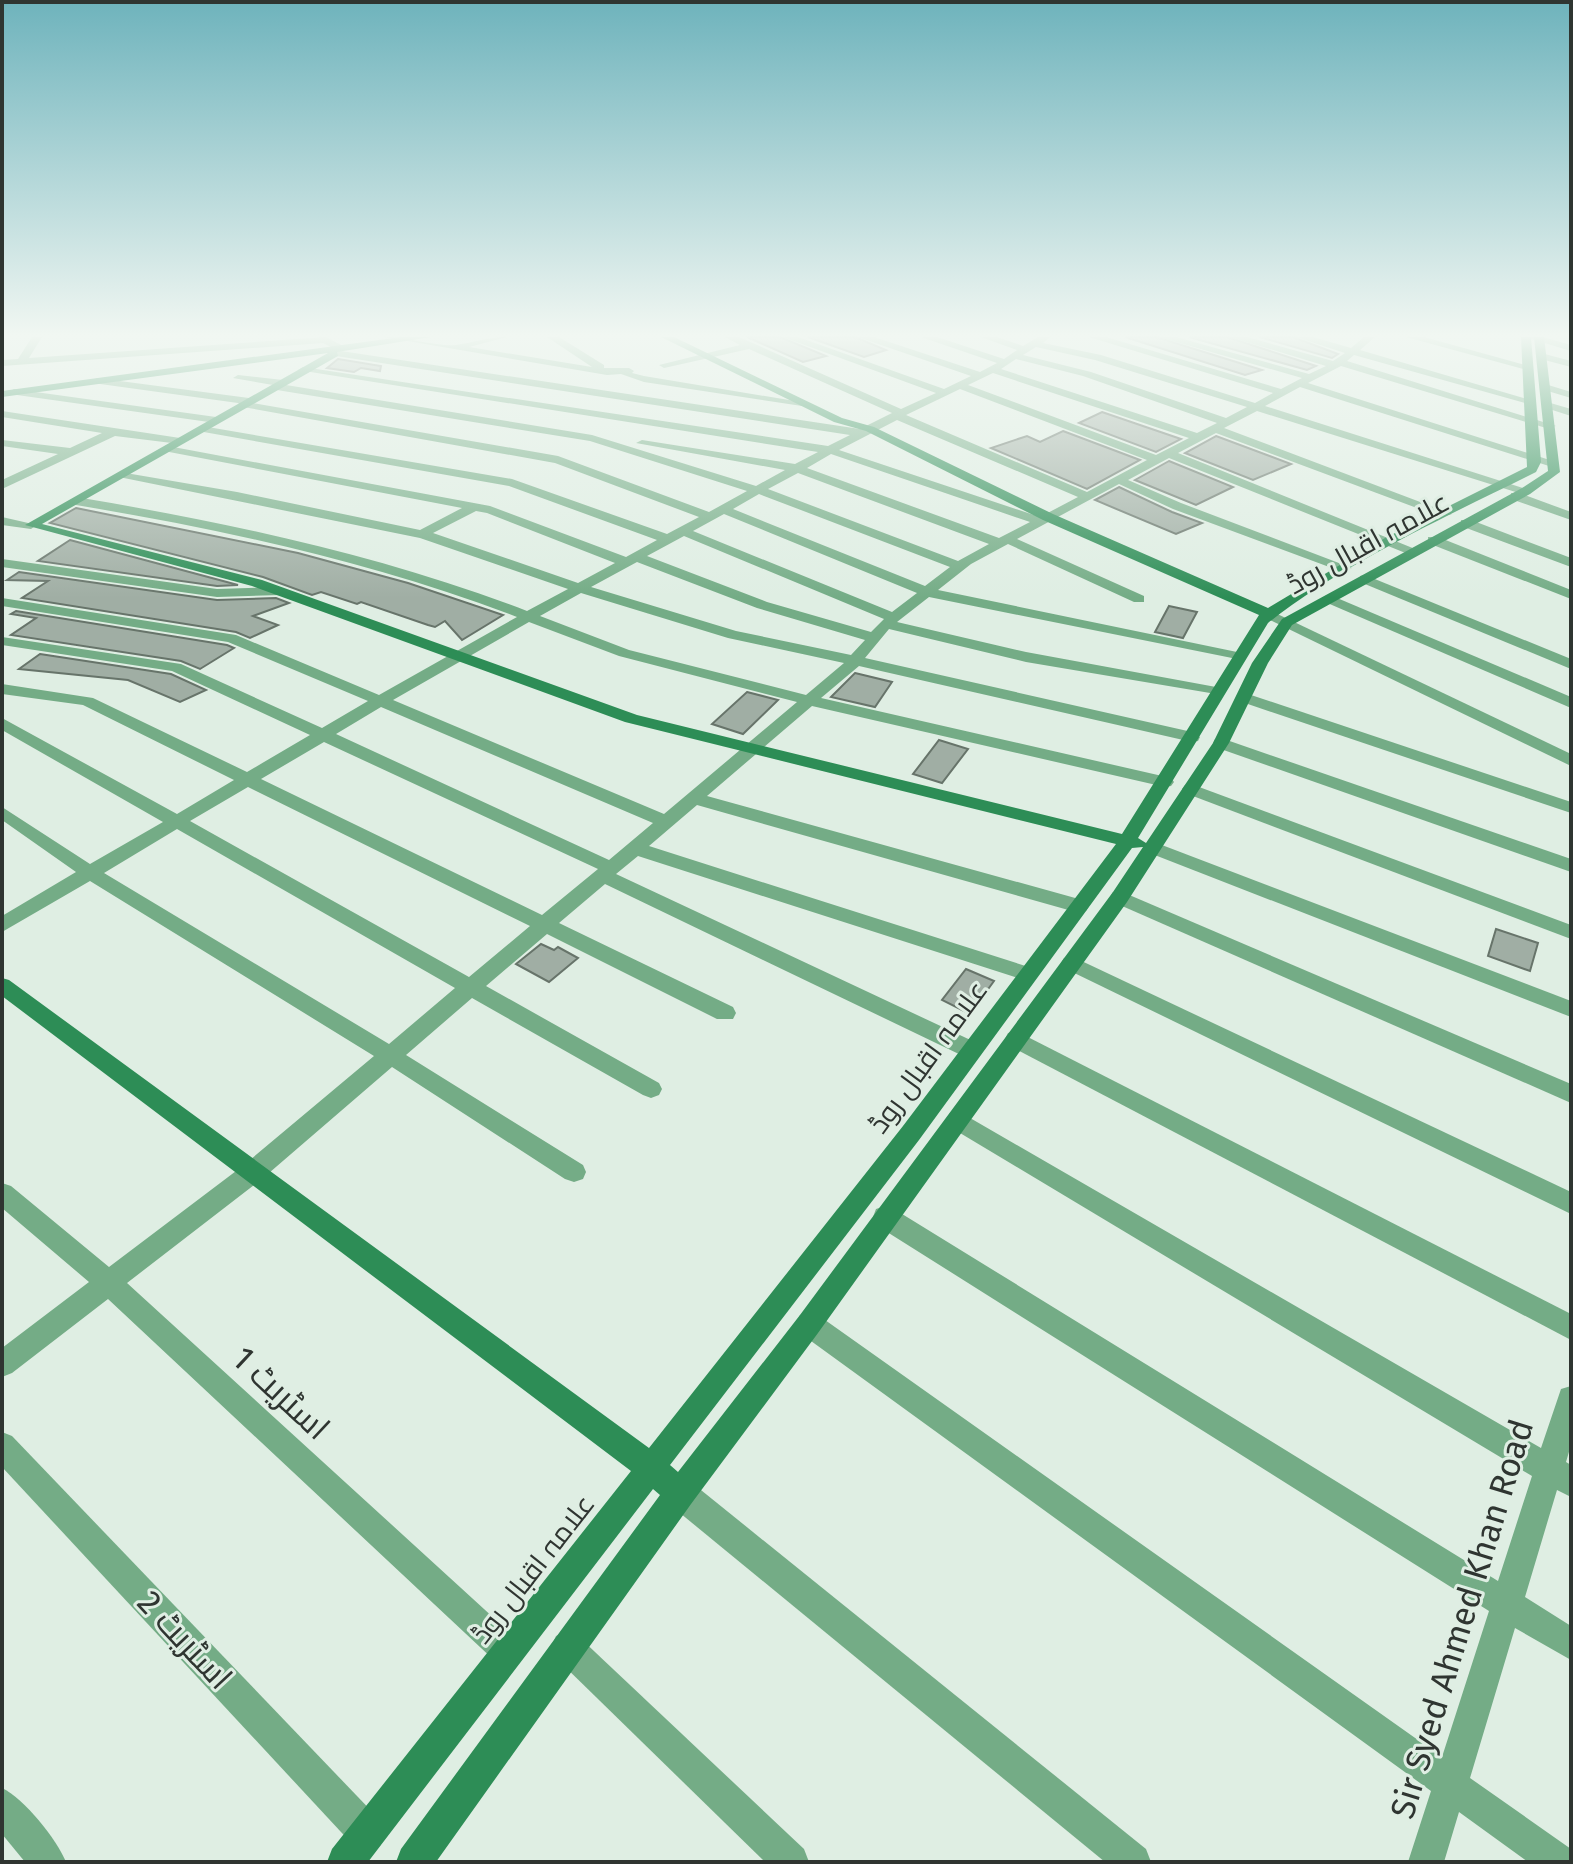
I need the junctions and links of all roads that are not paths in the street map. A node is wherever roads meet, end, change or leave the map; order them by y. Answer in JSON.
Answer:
{"nodes":[{"id":1,"x":64,"y":424,"type":"edge"},
{"id":2,"x":210,"y":424,"type":"edge"},
{"id":3,"x":361,"y":424,"type":"edge"},
{"id":4,"x":507,"y":424,"type":"edge"},
{"id":5,"x":591,"y":424,"type":"edge"},
{"id":6,"x":655,"y":424,"type":"edge"},
{"id":7,"x":815,"y":424,"type":"edge"},
{"id":8,"x":848,"y":424,"type":"edge"},
{"id":9,"x":879,"y":424,"type":"edge"},
{"id":10,"x":922,"y":424,"type":"edge"},
{"id":11,"x":1070,"y":424,"type":"edge"},
{"id":12,"x":1199,"y":424,"type":"edge"},
{"id":13,"x":1201,"y":424,"type":"edge"},
{"id":14,"x":1226,"y":424,"type":"edge"},
{"id":15,"x":1310,"y":424,"type":"edge"},
{"id":16,"x":1531,"y":424,"type":"edge"},
{"id":17,"x":1537,"y":424,"type":"edge"},
{"id":18,"x":1537,"y":424,"type":"edge"},
{"id":19,"x":1546,"y":424,"type":"edge"},
{"id":20,"x":1542,"y":426,"type":"junction"},
{"id":21,"x":202,"y":429,"type":"junction"},
{"id":22,"x":1215,"y":430,"type":"junction"},
{"id":23,"x":865,"y":431,"type":"junction"},
{"id":24,"x":114,"y":432,"type":"junction"},
{"id":25,"x":577,"y":436,"type":"junction"},
{"id":26,"x":180,"y":441,"type":"junction"},
{"id":27,"x":2,"y":443,"type":"edge"},
{"id":28,"x":615,"y":445,"type":"junction"},
{"id":29,"x":168,"y":449,"type":"junction"},
{"id":30,"x":829,"y":450,"type":"junction"},
{"id":31,"x":71,"y":452,"type":"junction"},
{"id":32,"x":1164,"y":457,"type":"junction"},
{"id":33,"x":670,"y":462,"type":"junction"},
{"id":34,"x":796,"y":468,"type":"junction"},
{"id":35,"x":120,"y":476,"type":"junction"},
{"id":36,"x":1119,"y":480,"type":"junction"},
{"id":37,"x":624,"y":484,"type":"junction"},
{"id":38,"x":2,"y":485,"type":"edge"},
{"id":39,"x":758,"y":490,"type":"junction"},
{"id":40,"x":1515,"y":491,"type":"junction"},
{"id":41,"x":1087,"y":496,"type":"junction"},
{"id":42,"x":76,"y":501,"type":"junction"},
{"id":43,"x":472,"y":508,"type":"junction"},
{"id":44,"x":716,"y":512,"type":"junction"},
{"id":45,"x":1571,"y":516,"type":"edge"},
{"id":46,"x":1456,"y":518,"type":"junction"},
{"id":47,"x":1044,"y":519,"type":"junction"},
{"id":48,"x":2,"y":521,"type":"edge"},
{"id":49,"x":31,"y":525,"type":"junction"},
{"id":50,"x":683,"y":531,"type":"junction"},
{"id":51,"x":426,"y":535,"type":"junction"},
{"id":52,"x":668,"y":539,"type":"junction"},
{"id":53,"x":1003,"y":541,"type":"junction"},
{"id":54,"x":1390,"y":541,"type":"junction"},
{"id":55,"x":1423,"y":545,"type":"junction"},
{"id":56,"x":631,"y":560,"type":"junction"},
{"id":57,"x":2,"y":563,"type":"edge"},
{"id":58,"x":1571,"y":563,"type":"edge"},
{"id":59,"x":960,"y":566,"type":"junction"},
{"id":60,"x":1355,"y":573,"type":"junction"},
{"id":61,"x":579,"y":588,"type":"junction"},
{"id":62,"x":280,"y":591,"type":"junction"},
{"id":63,"x":927,"y":592,"type":"junction"},
{"id":64,"x":1571,"y":595,"type":"edge"},
{"id":65,"x":1139,"y":599,"type":"dead end"},
{"id":66,"x":1330,"y":599,"type":"junction"},
{"id":67,"x":2,"y":602,"type":"edge"},
{"id":68,"x":526,"y":617,"type":"junction"},
{"id":69,"x":1278,"y":618,"type":"junction"},
{"id":70,"x":885,"y":627,"type":"junction"},
{"id":71,"x":2,"y":641,"type":"edge"},
{"id":72,"x":456,"y":656,"type":"junction"},
{"id":73,"x":1237,"y":657,"type":"junction"},
{"id":74,"x":853,"y":663,"type":"junction"},
{"id":75,"x":1571,"y":664,"type":"edge"},
{"id":76,"x":2,"y":689,"type":"edge"},
{"id":77,"x":1216,"y":692,"type":"junction"},
{"id":78,"x":1245,"y":698,"type":"junction"},
{"id":79,"x":808,"y":700,"type":"junction"},
{"id":80,"x":380,"y":701,"type":"junction"},
{"id":81,"x":1571,"y":703,"type":"edge"},
{"id":82,"x":2,"y":723,"type":"edge"},
{"id":83,"x":321,"y":736,"type":"junction"},
{"id":84,"x":1192,"y":737,"type":"junction"},
{"id":85,"x":1221,"y":743,"type":"junction"},
{"id":86,"x":750,"y":749,"type":"junction"},
{"id":87,"x":1571,"y":761,"type":"edge"},
{"id":88,"x":250,"y":778,"type":"junction"},
{"id":89,"x":1165,"y":782,"type":"junction"},
{"id":90,"x":1191,"y":789,"type":"junction"},
{"id":91,"x":693,"y":798,"type":"junction"},
{"id":92,"x":1571,"y":808,"type":"edge"},
{"id":93,"x":2,"y":812,"type":"edge"},
{"id":94,"x":665,"y":821,"type":"junction"},
{"id":95,"x":175,"y":822,"type":"junction"},
{"id":96,"x":1127,"y":840,"type":"junction"},
{"id":97,"x":634,"y":848,"type":"junction"},
{"id":98,"x":1154,"y":848,"type":"junction"},
{"id":99,"x":1571,"y":866,"type":"edge"},
{"id":100,"x":607,"y":871,"type":"junction"},
{"id":101,"x":90,"y":873,"type":"junction"},
{"id":102,"x":1120,"y":897,"type":"junction"},
{"id":103,"x":1079,"y":906,"type":"junction"},
{"id":104,"x":2,"y":925,"type":"edge"},
{"id":105,"x":544,"y":925,"type":"junction"},
{"id":106,"x":1571,"y":932,"type":"edge"},
{"id":107,"x":1071,"y":963,"type":"junction"},
{"id":108,"x":1028,"y":974,"type":"junction"},
{"id":109,"x":2,"y":985,"type":"edge"},
{"id":110,"x":471,"y":987,"type":"junction"},
{"id":111,"x":1571,"y":1009,"type":"edge"},
{"id":112,"x":725,"y":1013,"type":"dead end"},
{"id":113,"x":1016,"y":1039,"type":"junction"},
{"id":114,"x":971,"y":1050,"type":"junction"},
{"id":115,"x":390,"y":1055,"type":"junction"},
{"id":116,"x":651,"y":1089,"type":"dead end"},
{"id":117,"x":1571,"y":1094,"type":"edge"},
{"id":118,"x":958,"y":1120,"type":"junction"},
{"id":119,"x":253,"y":1172,"type":"junction"},
{"id":120,"x":574,"y":1172,"type":"dead end"},
{"id":121,"x":2,"y":1193,"type":"edge"},
{"id":122,"x":1571,"y":1204,"type":"edge"},
{"id":123,"x":885,"y":1217,"type":"junction"},
{"id":124,"x":109,"y":1283,"type":"junction"},
{"id":125,"x":809,"y":1324,"type":"junction"},
{"id":126,"x":1571,"y":1328,"type":"edge"},
{"id":127,"x":2,"y":1364,"type":"edge"},
{"id":128,"x":1571,"y":1399,"type":"edge"},
{"id":129,"x":2,"y":1446,"type":"edge"},
{"id":130,"x":651,"y":1468,"type":"junction"},
{"id":131,"x":1560,"y":1476,"type":"edge"},
{"id":132,"x":680,"y":1493,"type":"junction"},
{"id":133,"x":1507,"y":1604,"type":"junction"},
{"id":134,"x":1571,"y":1644,"type":"edge"},
{"id":135,"x":567,"y":1647,"type":"junction"},
{"id":136,"x":507,"y":1651,"type":"junction"},
{"id":137,"x":1449,"y":1787,"type":"junction"},
{"id":138,"x":2,"y":1806,"type":"edge"},
{"id":139,"x":367,"y":1833,"type":"junction"},
{"id":140,"x":48,"y":1862,"type":"edge"},
{"id":141,"x":345,"y":1862,"type":"edge"},
{"id":142,"x":414,"y":1862,"type":"edge"},
{"id":143,"x":791,"y":1862,"type":"edge"},
{"id":144,"x":1133,"y":1862,"type":"edge"},
{"id":145,"x":1426,"y":1862,"type":"edge"},
{"id":146,"x":1558,"y":1862,"type":"edge"}],
"edges":[{"from":1,"to":24,"type":"street"},
{"from":2,"to":21,"type":"street"},
{"from":3,"to":37,"type":"street"},
{"from":4,"to":25,"type":"street"},
{"from":5,"to":25,"type":"street"},
{"from":6,"to":30,"type":"street"},
{"from":7,"to":23,"type":"street"},
{"from":8,"to":23,"type":"street"},
{"from":9,"to":23,"type":"street"},
{"from":10,"to":41,"type":"street"},
{"from":11,"to":32,"type":"street"},
{"from":12,"to":22,"type":"street"},
{"from":13,"to":22,"type":"street"},
{"from":14,"to":22,"type":"street"},
{"from":15,"to":40,"type":"street"},
{"from":16,"to":20,"type":"street"},
{"from":17,"to":20,"type":"street"},
{"from":18,"to":20,"type":"street"},
{"from":19,"to":20,"type":"street"},
{"from":20,"to":40,"type":"street","name":"علامہ اقبال روڈ"},
{"from":21,"to":26,"type":"street"},
{"from":21,"to":52,"type":"street"},
{"from":22,"to":32,"type":"street"},
{"from":22,"to":46,"type":"street"},
{"from":23,"to":30,"type":"street"},
{"from":23,"to":47,"type":"street"},
{"from":24,"to":26,"type":"street"},
{"from":24,"to":31,"type":"street"},
{"from":25,"to":28,"type":"street"},
{"from":26,"to":29,"type":"street"},
{"from":27,"to":31,"type":"street"},
{"from":28,"to":33,"type":"street"},
{"from":28,"to":34,"type":"street"},
{"from":29,"to":35,"type":"street"},
{"from":29,"to":43,"type":"street"},
{"from":30,"to":34,"type":"street"},
{"from":30,"to":47,"type":"street"},
{"from":31,"to":38,"type":"street"},
{"from":32,"to":36,"type":"street"},
{"from":32,"to":54,"type":"street"},
{"from":33,"to":37,"type":"street"},
{"from":33,"to":39,"type":"street"},
{"from":34,"to":39,"type":"street"},
{"from":34,"to":53,"type":"street"},
{"from":35,"to":42,"type":"street"},
{"from":35,"to":51,"type":"street"},
{"from":36,"to":41,"type":"street"},
{"from":36,"to":60,"type":"street"},
{"from":37,"to":44,"type":"street"},
{"from":39,"to":44,"type":"street"},
{"from":39,"to":59,"type":"street"},
{"from":40,"to":45,"type":"street"},
{"from":40,"to":46,"type":"street","name":"علامہ اقبال روڈ"},
{"from":41,"to":47,"type":"street"},
{"from":42,"to":49,"type":"street"},
{"from":42,"to":68,"type":"street"},
{"from":43,"to":51,"type":"street"},
{"from":43,"to":56,"type":"street"},
{"from":44,"to":50,"type":"street"},
{"from":44,"to":63,"type":"street"},
{"from":46,"to":54,"type":"street","name":"علامہ اقبال روڈ"},
{"from":46,"to":55,"type":"street","name":"علامہ اقبال روڈ"},
{"from":46,"to":58,"type":"street"},
{"from":47,"to":53,"type":"street"},
{"from":47,"to":69,"type":"street"},
{"from":48,"to":49,"type":"street"},
{"from":49,"to":62,"type":"street"},
{"from":50,"to":52,"type":"street"},
{"from":50,"to":70,"type":"street"},
{"from":51,"to":61,"type":"street"},
{"from":52,"to":56,"type":"street"},
{"from":53,"to":59,"type":"street"},
{"from":53,"to":65,"type":"street"},
{"from":54,"to":55,"type":"street"},
{"from":54,"to":60,"type":"street","name":"علامہ اقبال روڈ"},
{"from":55,"to":60,"type":"street","name":"علامہ اقبال روڈ"},
{"from":55,"to":64,"type":"street"},
{"from":56,"to":61,"type":"street"},
{"from":56,"to":70,"type":"street"},
{"from":57,"to":62,"type":"street"},
{"from":59,"to":63,"type":"street"},
{"from":60,"to":66,"type":"street","name":"علامہ اقبال روڈ"},
{"from":60,"to":69,"type":"street","name":"علامہ اقبال روڈ"},
{"from":60,"to":75,"type":"street"},
{"from":61,"to":68,"type":"street"},
{"from":61,"to":74,"type":"street"},
{"from":62,"to":72,"type":"street"},
{"from":63,"to":70,"type":"street"},
{"from":63,"to":73,"type":"street"},
{"from":66,"to":69,"type":"street","name":"علامہ اقبال روڈ"},
{"from":66,"to":81,"type":"street"},
{"from":67,"to":80,"type":"street"},
{"from":68,"to":72,"type":"street"},
{"from":68,"to":79,"type":"street"},
{"from":69,"to":73,"type":"street","name":"علامہ اقبال روڈ"},
{"from":69,"to":78,"type":"street","name":"علامہ اقبال روڈ"},
{"from":69,"to":87,"type":"street"},
{"from":70,"to":74,"type":"street"},
{"from":70,"to":77,"type":"street"},
{"from":71,"to":83,"type":"street"},
{"from":72,"to":80,"type":"street"},
{"from":72,"to":86,"type":"street"},
{"from":73,"to":77,"type":"street","name":"علامہ اقبال روڈ"},
{"from":74,"to":79,"type":"street"},
{"from":74,"to":84,"type":"street"},
{"from":76,"to":88,"type":"street"},
{"from":77,"to":84,"type":"street","name":"علامہ اقبال روڈ"},
{"from":78,"to":85,"type":"street","name":"علامہ اقبال روڈ"},
{"from":78,"to":92,"type":"street"},
{"from":79,"to":86,"type":"street"},
{"from":79,"to":89,"type":"street"},
{"from":80,"to":83,"type":"street"},
{"from":80,"to":94,"type":"street"},
{"from":82,"to":95,"type":"street"},
{"from":83,"to":88,"type":"street"},
{"from":83,"to":100,"type":"street"},
{"from":84,"to":89,"type":"street","name":"علامہ اقبال روڈ"},
{"from":85,"to":90,"type":"street","name":"علامہ اقبال روڈ"},
{"from":85,"to":99,"type":"street"},
{"from":86,"to":91,"type":"street"},
{"from":86,"to":96,"type":"street"},
{"from":88,"to":95,"type":"street"},
{"from":88,"to":105,"type":"street"},
{"from":89,"to":96,"type":"street","name":"علامہ اقبال روڈ"},
{"from":90,"to":98,"type":"street","name":"علامہ اقبال روڈ"},
{"from":90,"to":106,"type":"street"},
{"from":91,"to":94,"type":"street"},
{"from":91,"to":103,"type":"street"},
{"from":93,"to":101,"type":"street"},
{"from":94,"to":97,"type":"street"},
{"from":95,"to":101,"type":"street"},
{"from":95,"to":110,"type":"street"},
{"from":96,"to":98,"type":"street"},
{"from":96,"to":103,"type":"street","name":"علامہ اقبال روڈ"},
{"from":97,"to":100,"type":"street"},
{"from":97,"to":108,"type":"street"},
{"from":98,"to":102,"type":"street","name":"علامہ اقبال روڈ"},
{"from":98,"to":111,"type":"street"},
{"from":100,"to":105,"type":"street"},
{"from":100,"to":114,"type":"street"},
{"from":101,"to":104,"type":"street"},
{"from":101,"to":115,"type":"street"},
{"from":102,"to":107,"type":"street","name":"علامہ اقبال روڈ"},
{"from":102,"to":117,"type":"street"},
{"from":103,"to":108,"type":"street","name":"علامہ اقبال روڈ"},
{"from":105,"to":110,"type":"street"},
{"from":105,"to":112,"type":"street"},
{"from":107,"to":113,"type":"street","name":"علامہ اقبال روڈ"},
{"from":107,"to":122,"type":"street"},
{"from":108,"to":114,"type":"street","name":"علامہ اقبال روڈ"},
{"from":109,"to":119,"type":"street"},
{"from":110,"to":115,"type":"street"},
{"from":110,"to":116,"type":"street"},
{"from":113,"to":118,"type":"street","name":"علامہ اقبال روڈ"},
{"from":113,"to":126,"type":"street"},
{"from":114,"to":130,"type":"street","name":"علامہ اقبال روڈ"},
{"from":115,"to":119,"type":"street"},
{"from":115,"to":120,"type":"street"},
{"from":118,"to":123,"type":"street","name":"علامہ اقبال روڈ"},
{"from":118,"to":131,"type":"street"},
{"from":119,"to":124,"type":"street"},
{"from":119,"to":130,"type":"street"},
{"from":121,"to":124,"type":"street","name":"اسٹریٹ 1"},
{"from":123,"to":125,"type":"street","name":"علامہ اقبال روڈ"},
{"from":123,"to":133,"type":"street"},
{"from":124,"to":127,"type":"street"},
{"from":124,"to":136,"type":"street","name":"اسٹریٹ 1"},
{"from":125,"to":132,"type":"street","name":"علامہ اقبال روڈ"},
{"from":125,"to":137,"type":"street"},
{"from":128,"to":131,"type":"street","name":"Sir Syed Ahmed Khan Road"},
{"from":129,"to":139,"type":"street","name":"اسٹریٹ 2"},
{"from":130,"to":132,"type":"street"},
{"from":130,"to":136,"type":"street","name":"علامہ اقبال روڈ"},
{"from":131,"to":133,"type":"street","name":"Sir Syed Ahmed Khan Road"},
{"from":132,"to":135,"type":"street","name":"علامہ اقبال روڈ"},
{"from":132,"to":144,"type":"street"},
{"from":133,"to":134,"type":"street"},
{"from":133,"to":137,"type":"street","name":"Sir Syed Ahmed Khan Road"},
{"from":135,"to":142,"type":"street","name":"علامہ اقبال روڈ"},
{"from":135,"to":143,"type":"street"},
{"from":136,"to":139,"type":"street","name":"علامہ اقبال روڈ"},
{"from":137,"to":145,"type":"street","name":"Sir Syed Ahmed Khan Road"},
{"from":137,"to":146,"type":"street"},
{"from":138,"to":140,"type":"street"},
{"from":139,"to":141,"type":"street","name":"علامہ اقبال روڈ"}]}
